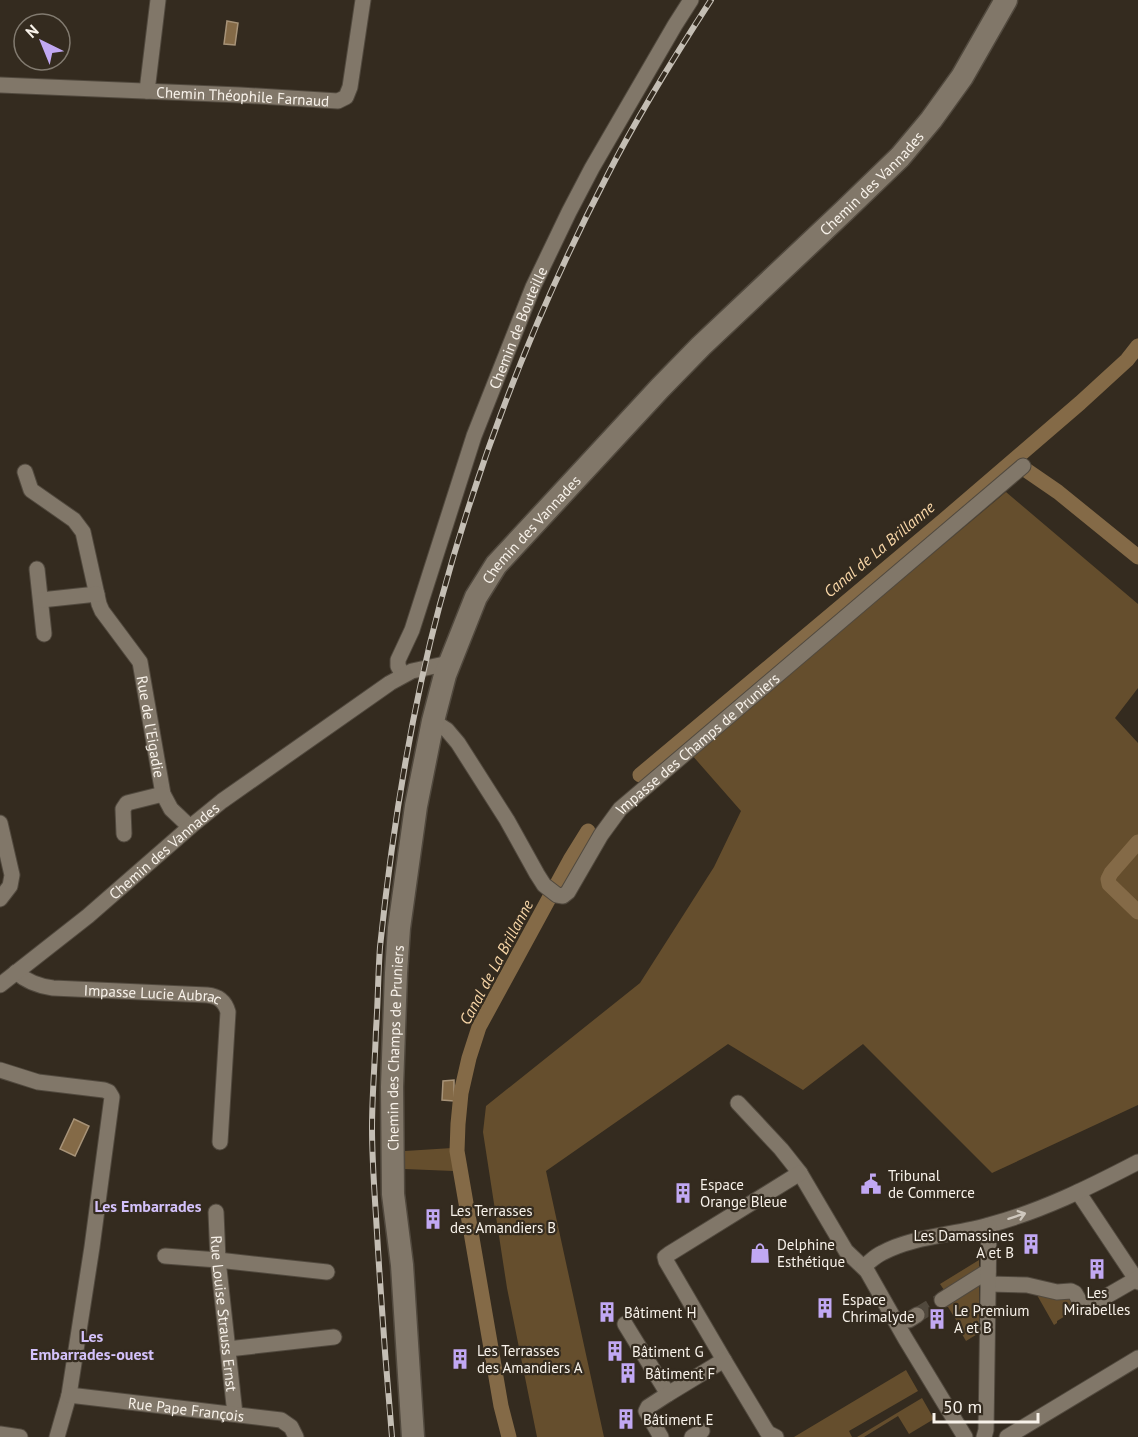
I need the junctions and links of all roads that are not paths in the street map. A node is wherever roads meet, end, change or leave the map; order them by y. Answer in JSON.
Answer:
{"nodes":[{"id":1,"x":158,"y":0,"type":"edge"},
{"id":2,"x":363,"y":0,"type":"edge"},
{"id":3,"x":691,"y":0,"type":"edge"},
{"id":4,"x":1006,"y":0,"type":"edge"},
{"id":5,"x":0,"y":85,"type":"edge"},
{"id":6,"x":147,"y":91,"type":"junction"},
{"id":7,"x":1023,"y":466,"type":"dead end"},
{"id":8,"x":24,"y":472,"type":"dead end"},
{"id":9,"x":37,"y":569,"type":"dead end"},
{"id":10,"x":97,"y":594,"type":"junction"},
{"id":11,"x":41,"y":600,"type":"junction"},
{"id":12,"x":44,"y":634,"type":"dead end"},
{"id":13,"x":449,"y":663,"type":"junction"},
{"id":14,"x":403,"y":675,"type":"junction"},
{"id":15,"x":433,"y":721,"type":"junction"},
{"id":16,"x":163,"y":794,"type":"junction"},
{"id":17,"x":0,"y":824,"type":"edge"},
{"id":18,"x":190,"y":827,"type":"junction"},
{"id":19,"x":124,"y":834,"type":"dead end"},
{"id":20,"x":0,"y":899,"type":"edge"},
{"id":21,"x":16,"y":972,"type":"junction"},
{"id":22,"x":0,"y":985,"type":"edge"},
{"id":23,"x":0,"y":1070,"type":"edge"},
{"id":24,"x":738,"y":1103,"type":"dead end"},
{"id":25,"x":220,"y":1142,"type":"dead end"},
{"id":26,"x":1138,"y":1162,"type":"edge"},
{"id":27,"x":800,"y":1173,"type":"junction"},
{"id":28,"x":1078,"y":1192,"type":"junction"},
{"id":29,"x":216,"y":1212,"type":"dead end"},
{"id":30,"x":989,"y":1226,"type":"junction"},
{"id":31,"x":165,"y":1256,"type":"dead end"},
{"id":32,"x":218,"y":1260,"type":"junction"},
{"id":33,"x":864,"y":1266,"type":"junction"},
{"id":34,"x":327,"y":1272,"type":"dead end"},
{"id":35,"x":988,"y":1278,"type":"junction"},
{"id":36,"x":1137,"y":1280,"type":"edge"},
{"id":37,"x":942,"y":1300,"type":"tunnel mouth"},
{"id":38,"x":625,"y":1324,"type":"dead end"},
{"id":39,"x":334,"y":1337,"type":"dead end"},
{"id":40,"x":228,"y":1349,"type":"junction"},
{"id":41,"x":1138,"y":1358,"type":"edge"},
{"id":42,"x":724,"y":1360,"type":"junction"},
{"id":43,"x":668,"y":1394,"type":"junction"},
{"id":44,"x":69,"y":1395,"type":"junction"},
{"id":45,"x":235,"y":1414,"type":"junction"},
{"id":46,"x":0,"y":1434,"type":"edge"},
{"id":47,"x":20,"y":1437,"type":"edge"},
{"id":48,"x":57,"y":1437,"type":"edge"},
{"id":49,"x":296,"y":1437,"type":"edge"},
{"id":50,"x":413,"y":1437,"type":"edge"},
{"id":51,"x":661,"y":1437,"type":"edge"},
{"id":52,"x":776,"y":1437,"type":"edge"},
{"id":53,"x":965,"y":1437,"type":"edge"},
{"id":54,"x":984,"y":1437,"type":"edge"},
{"id":55,"x":1007,"y":1437,"type":"edge"}],
"edges":[{"from":1,"to":6,"type":"street","name":"Chemin Théophile Farnaud"},
{"from":2,"to":6,"type":"street","name":"Chemin Théophile Farnaud"},
{"from":3,"to":14,"type":"street","name":"Chemin de Bouteille"},
{"from":4,"to":13,"type":"street","name":"Chemin des Vannades"},
{"from":5,"to":6,"type":"street","name":"Chemin Théophile Farnaud"},
{"from":7,"to":15,"type":"street","name":"Impasse des Champs de Pruniers"},
{"from":8,"to":10,"type":"street","name":"Rue de l'Eigadie"},
{"from":9,"to":11,"type":"street"},
{"from":10,"to":11,"type":"street"},
{"from":10,"to":16,"type":"street","name":"Rue de l'Eigadie"},
{"from":11,"to":12,"type":"street"},
{"from":13,"to":14,"type":"street","name":"Chemin des Vannades"},
{"from":13,"to":15,"type":"street","name":"Chemin des Champs de Pruniers"},
{"from":14,"to":18,"type":"street","name":"Chemin des Vannades"},
{"from":15,"to":50,"type":"street","name":"Chemin des Champs de Pruniers"},
{"from":16,"to":18,"type":"street","name":"Rue de l'Eigadie"},
{"from":16,"to":19,"type":"street"},
{"from":17,"to":20,"type":"street"},
{"from":18,"to":21,"type":"street","name":"Chemin des Vannades"},
{"from":21,"to":22,"type":"street","name":"Chemin des Vannades"},
{"from":21,"to":25,"type":"street","name":"Impasse Lucie Aubrac"},
{"from":23,"to":44,"type":"street"},
{"from":24,"to":27,"type":"street"},
{"from":26,"to":28,"type":"street"},
{"from":27,"to":33,"type":"street"},
{"from":27,"to":42,"type":"street"},
{"from":30,"to":28,"type":"street","one_way":true},
{"from":28,"to":36,"type":"street"},
{"from":29,"to":32,"type":"street","name":"Rue Louise Strauss Ernst"},
{"from":30,"to":33,"type":"street"},
{"from":30,"to":35,"type":"street"},
{"from":31,"to":32,"type":"street"},
{"from":32,"to":34,"type":"street"},
{"from":32,"to":40,"type":"street","name":"Rue Louise Strauss Ernst"},
{"from":33,"to":53,"type":"street"},
{"from":35,"to":36,"type":"street"},
{"from":35,"to":37,"type":"street"},
{"from":35,"to":54,"type":"street"},
{"from":38,"to":43,"type":"street"},
{"from":39,"to":40,"type":"street"},
{"from":40,"to":45,"type":"street","name":"Rue Louise Strauss Ernst"},
{"from":41,"to":55,"type":"street"},
{"from":42,"to":43,"type":"street"},
{"from":42,"to":52,"type":"street"},
{"from":43,"to":51,"type":"street"},
{"from":44,"to":45,"type":"street","name":"Rue Pape François"},
{"from":44,"to":48,"type":"street"},
{"from":45,"to":49,"type":"street","name":"Rue Pape François"},
{"from":46,"to":47,"type":"street"}]}
